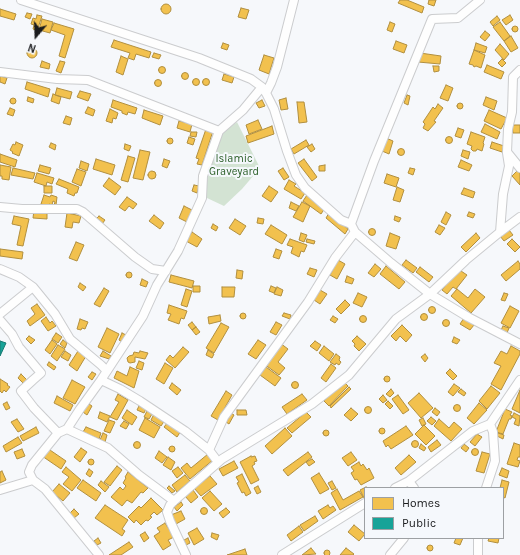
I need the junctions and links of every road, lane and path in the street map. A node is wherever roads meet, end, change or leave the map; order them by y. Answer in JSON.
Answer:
{"nodes":[{"id":1,"x":21,"y":0,"type":"edge"},
{"id":2,"x":294,"y":0,"type":"edge"},
{"id":3,"x":480,"y":0,"type":"edge"},
{"id":4,"x":520,"y":70,"type":"edge"},
{"id":5,"x":0,"y":72,"type":"edge"},
{"id":6,"x":264,"y":90,"type":"junction"},
{"id":7,"x":219,"y":130,"type":"junction"},
{"id":8,"x":507,"y":152,"type":"junction"},
{"id":9,"x":520,"y":168,"type":"edge"},
{"id":10,"x":0,"y":207,"type":"edge"},
{"id":11,"x":520,"y":217,"type":"edge"},
{"id":12,"x":351,"y":224,"type":"junction"},
{"id":13,"x":355,"y":232,"type":"junction"},
{"id":14,"x":500,"y":232,"type":"junction"},
{"id":15,"x":0,"y":269,"type":"edge"},
{"id":16,"x":166,"y":271,"type":"junction"},
{"id":17,"x":33,"y":288,"type":"junction"},
{"id":18,"x":430,"y":294,"type":"junction"},
{"id":19,"x":0,"y":314,"type":"edge"},
{"id":20,"x":0,"y":320,"type":"edge"},
{"id":21,"x":520,"y":344,"type":"edge"},
{"id":22,"x":108,"y":371,"type":"junction"},
{"id":23,"x":101,"y":380,"type":"junction"},
{"id":24,"x":520,"y":380,"type":"edge"},
{"id":25,"x":490,"y":424,"type":"junction"},
{"id":26,"x":68,"y":429,"type":"junction"},
{"id":27,"x":58,"y":434,"type":"junction"},
{"id":28,"x":210,"y":450,"type":"junction"},
{"id":29,"x":218,"y":462,"type":"junction"},
{"id":30,"x":33,"y":480,"type":"junction"},
{"id":31,"x":412,"y":485,"type":"edge"},
{"id":32,"x":401,"y":487,"type":"edge"},
{"id":33,"x":486,"y":487,"type":"edge"},
{"id":34,"x":0,"y":490,"type":"edge"},
{"id":35,"x":174,"y":501,"type":"junction"},
{"id":36,"x":364,"y":504,"type":"edge"},
{"id":37,"x":403,"y":539,"type":"edge"},
{"id":38,"x":478,"y":539,"type":"edge"},
{"id":39,"x":99,"y":555,"type":"edge"},
{"id":40,"x":186,"y":555,"type":"edge"},
{"id":41,"x":282,"y":555,"type":"edge"},
{"id":42,"x":390,"y":555,"type":"edge"},
{"id":43,"x":478,"y":555,"type":"edge"}],
"edges":[{"from":1,"to":6,"type":"street"},
{"from":2,"to":6,"type":"street"},
{"from":3,"to":12,"type":"street"},
{"from":4,"to":8,"type":"street"},
{"from":5,"to":7,"type":"street"},
{"from":6,"to":7,"type":"street"},
{"from":6,"to":12,"type":"street"},
{"from":7,"to":16,"type":"street"},
{"from":8,"to":9,"type":"street"},
{"from":8,"to":14,"type":"street"},
{"from":10,"to":16,"type":"street"},
{"from":11,"to":14,"type":"street"},
{"from":12,"to":13,"type":"street"},
{"from":13,"to":18,"type":"street"},
{"from":13,"to":28,"type":"street"},
{"from":14,"to":18,"type":"street"},
{"from":15,"to":17,"type":"street"},
{"from":16,"to":22,"type":"street"},
{"from":17,"to":19,"type":"street"},
{"from":17,"to":22,"type":"street"},
{"from":18,"to":21,"type":"street"},
{"from":18,"to":29,"type":"street"},
{"from":20,"to":27,"type":"street"},
{"from":22,"to":23,"type":"street"},
{"from":23,"to":26,"type":"street"},
{"from":23,"to":28,"type":"street"},
{"from":24,"to":25,"type":"street"},
{"from":25,"to":31,"type":"street"},
{"from":25,"to":33,"type":"street"},
{"from":26,"to":27,"type":"street"},
{"from":26,"to":35,"type":"street"},
{"from":27,"to":30,"type":"street"},
{"from":28,"to":29,"type":"street"},
{"from":29,"to":35,"type":"street"},
{"from":30,"to":34,"type":"street"},
{"from":30,"to":39,"type":"street"},
{"from":31,"to":32,"type":"street"},
{"from":35,"to":40,"type":"street"},
{"from":36,"to":41,"type":"street"},
{"from":37,"to":42,"type":"street"},
{"from":38,"to":43,"type":"street"}]}
